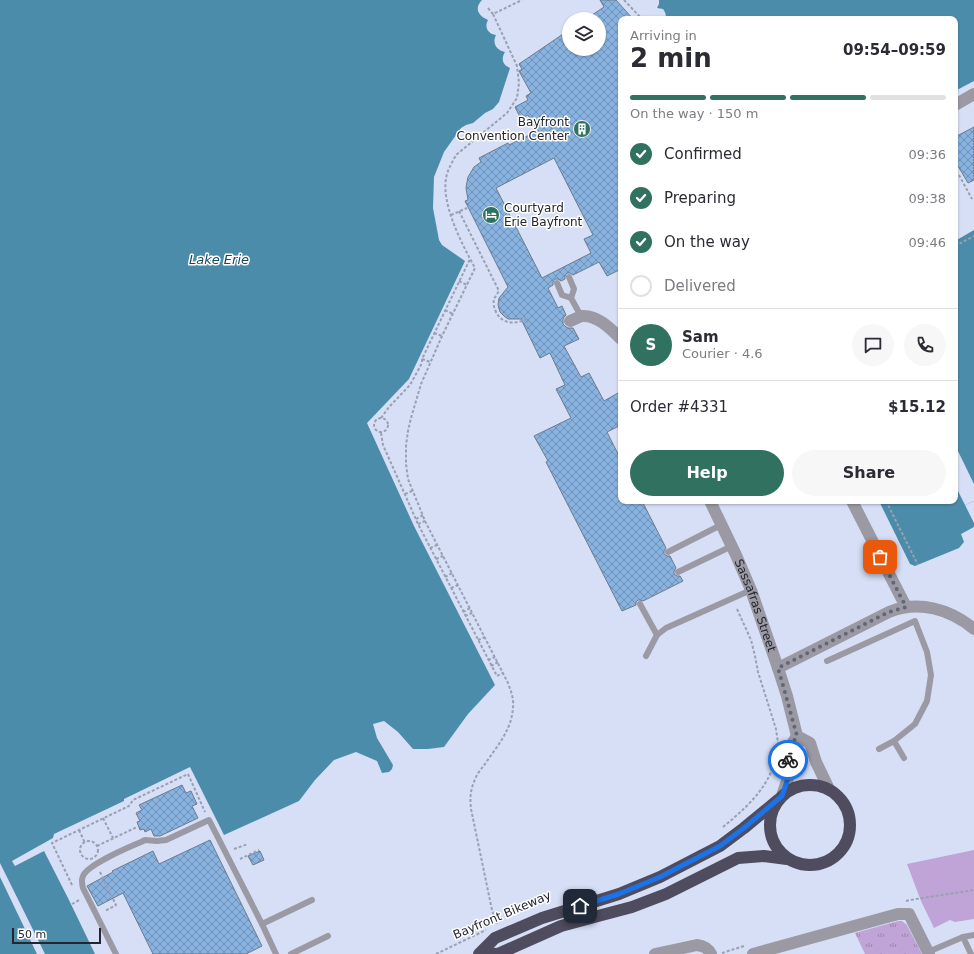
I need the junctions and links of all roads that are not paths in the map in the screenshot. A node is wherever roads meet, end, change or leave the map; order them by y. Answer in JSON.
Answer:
{"nodes":[{"id":1,"x":974,"y":94,"type":"edge"},
{"id":2,"x":958,"y":103,"type":"edge"},
{"id":3,"x":569,"y":277,"type":"dead end"},
{"id":4,"x":556,"y":283,"type":"dead end"},
{"id":5,"x":571,"y":298,"type":"junction"},
{"id":6,"x":575,"y":319,"type":"joint"},
{"id":7,"x":618,"y":336,"type":"edge"},
{"id":8,"x":711,"y":504,"type":"edge"},
{"id":9,"x":854,"y":504,"type":"edge"},
{"id":10,"x":721,"y":525,"type":"junction"},
{"id":11,"x":732,"y":546,"type":"junction"},
{"id":12,"x":668,"y":552,"type":"dead end"},
{"id":13,"x":678,"y":572,"type":"dead end"},
{"id":14,"x":751,"y":590,"type":"junction"},
{"id":15,"x":640,"y":604,"type":"dead end"},
{"id":16,"x":906,"y":607,"type":"junction"},
{"id":17,"x":974,"y":629,"type":"edge"},
{"id":18,"x":656,"y":635,"type":"junction"},
{"id":19,"x":646,"y":656,"type":"dead end"},
{"id":20,"x":827,"y":661,"type":"dead end"},
{"id":21,"x":778,"y":668,"type":"junction"},
{"id":22,"x":797,"y":736,"type":"junction"},
{"id":23,"x":894,"y":741,"type":"junction"},
{"id":24,"x":879,"y":749,"type":"dead end"},
{"id":25,"x":904,"y":758,"type":"dead end"},
{"id":26,"x":829,"y":790,"type":"junction"},
{"id":27,"x":780,"y":798,"type":"junction"},
{"id":28,"x":787,"y":859,"type":"junction"},
{"id":29,"x":312,"y":900,"type":"dead end"},
{"id":30,"x":262,"y":924,"type":"junction"},
{"id":31,"x":974,"y":934,"type":"edge"},
{"id":32,"x":328,"y":936,"type":"dead end"},
{"id":33,"x":963,"y":937,"type":"junction"},
{"id":34,"x":929,"y":953,"type":"edge"},
{"id":35,"x":116,"y":954,"type":"edge"},
{"id":36,"x":276,"y":954,"type":"edge"},
{"id":37,"x":291,"y":954,"type":"edge"},
{"id":38,"x":480,"y":954,"type":"edge"},
{"id":39,"x":655,"y":954,"type":"edge"},
{"id":40,"x":711,"y":954,"type":"edge"},
{"id":41,"x":753,"y":954,"type":"edge"},
{"id":42,"x":971,"y":954,"type":"edge"}],
"edges":[{"from":1,"to":2,"type":"street"},
{"from":3,"to":5,"type":"lane"},
{"from":4,"to":5,"type":"lane"},
{"from":5,"to":6,"type":"lane"},
{"from":6,"to":7,"type":"street"},
{"from":8,"to":10,"type":"street","name":"Sassafras Street"},
{"from":9,"to":16,"type":"street"},
{"from":10,"to":11,"type":"street","name":"Sassafras Street"},
{"from":10,"to":12,"type":"lane"},
{"from":11,"to":13,"type":"lane"},
{"from":11,"to":14,"type":"street","name":"Sassafras Street"},
{"from":14,"to":18,"type":"lane"},
{"from":14,"to":21,"type":"street","name":"Sassafras Street"},
{"from":15,"to":18,"type":"lane"},
{"from":16,"to":17,"type":"street"},
{"from":16,"to":21,"type":"street"},
{"from":18,"to":19,"type":"lane"},
{"from":20,"to":23,"type":"lane"},
{"from":21,"to":22,"type":"street","name":"Sassafras Street"},
{"from":22,"to":26,"type":"street"},
{"from":22,"to":27,"type":"street"},
{"from":23,"to":24,"type":"lane"},
{"from":23,"to":25,"type":"lane"},
{"from":26,"to":27,"type":"highway"},
{"from":26,"to":28,"type":"highway"},
{"from":27,"to":28,"type":"highway"},
{"from":27,"to":38,"type":"highway"},
{"from":28,"to":38,"type":"highway"},
{"from":29,"to":30,"type":"lane"},
{"from":30,"to":35,"type":"lane"},
{"from":30,"to":36,"type":"lane"},
{"from":31,"to":33,"type":"lane"},
{"from":32,"to":37,"type":"lane"},
{"from":33,"to":34,"type":"lane"},
{"from":33,"to":42,"type":"lane"},
{"from":34,"to":41,"type":"street"},
{"from":39,"to":40,"type":"street"}]}
